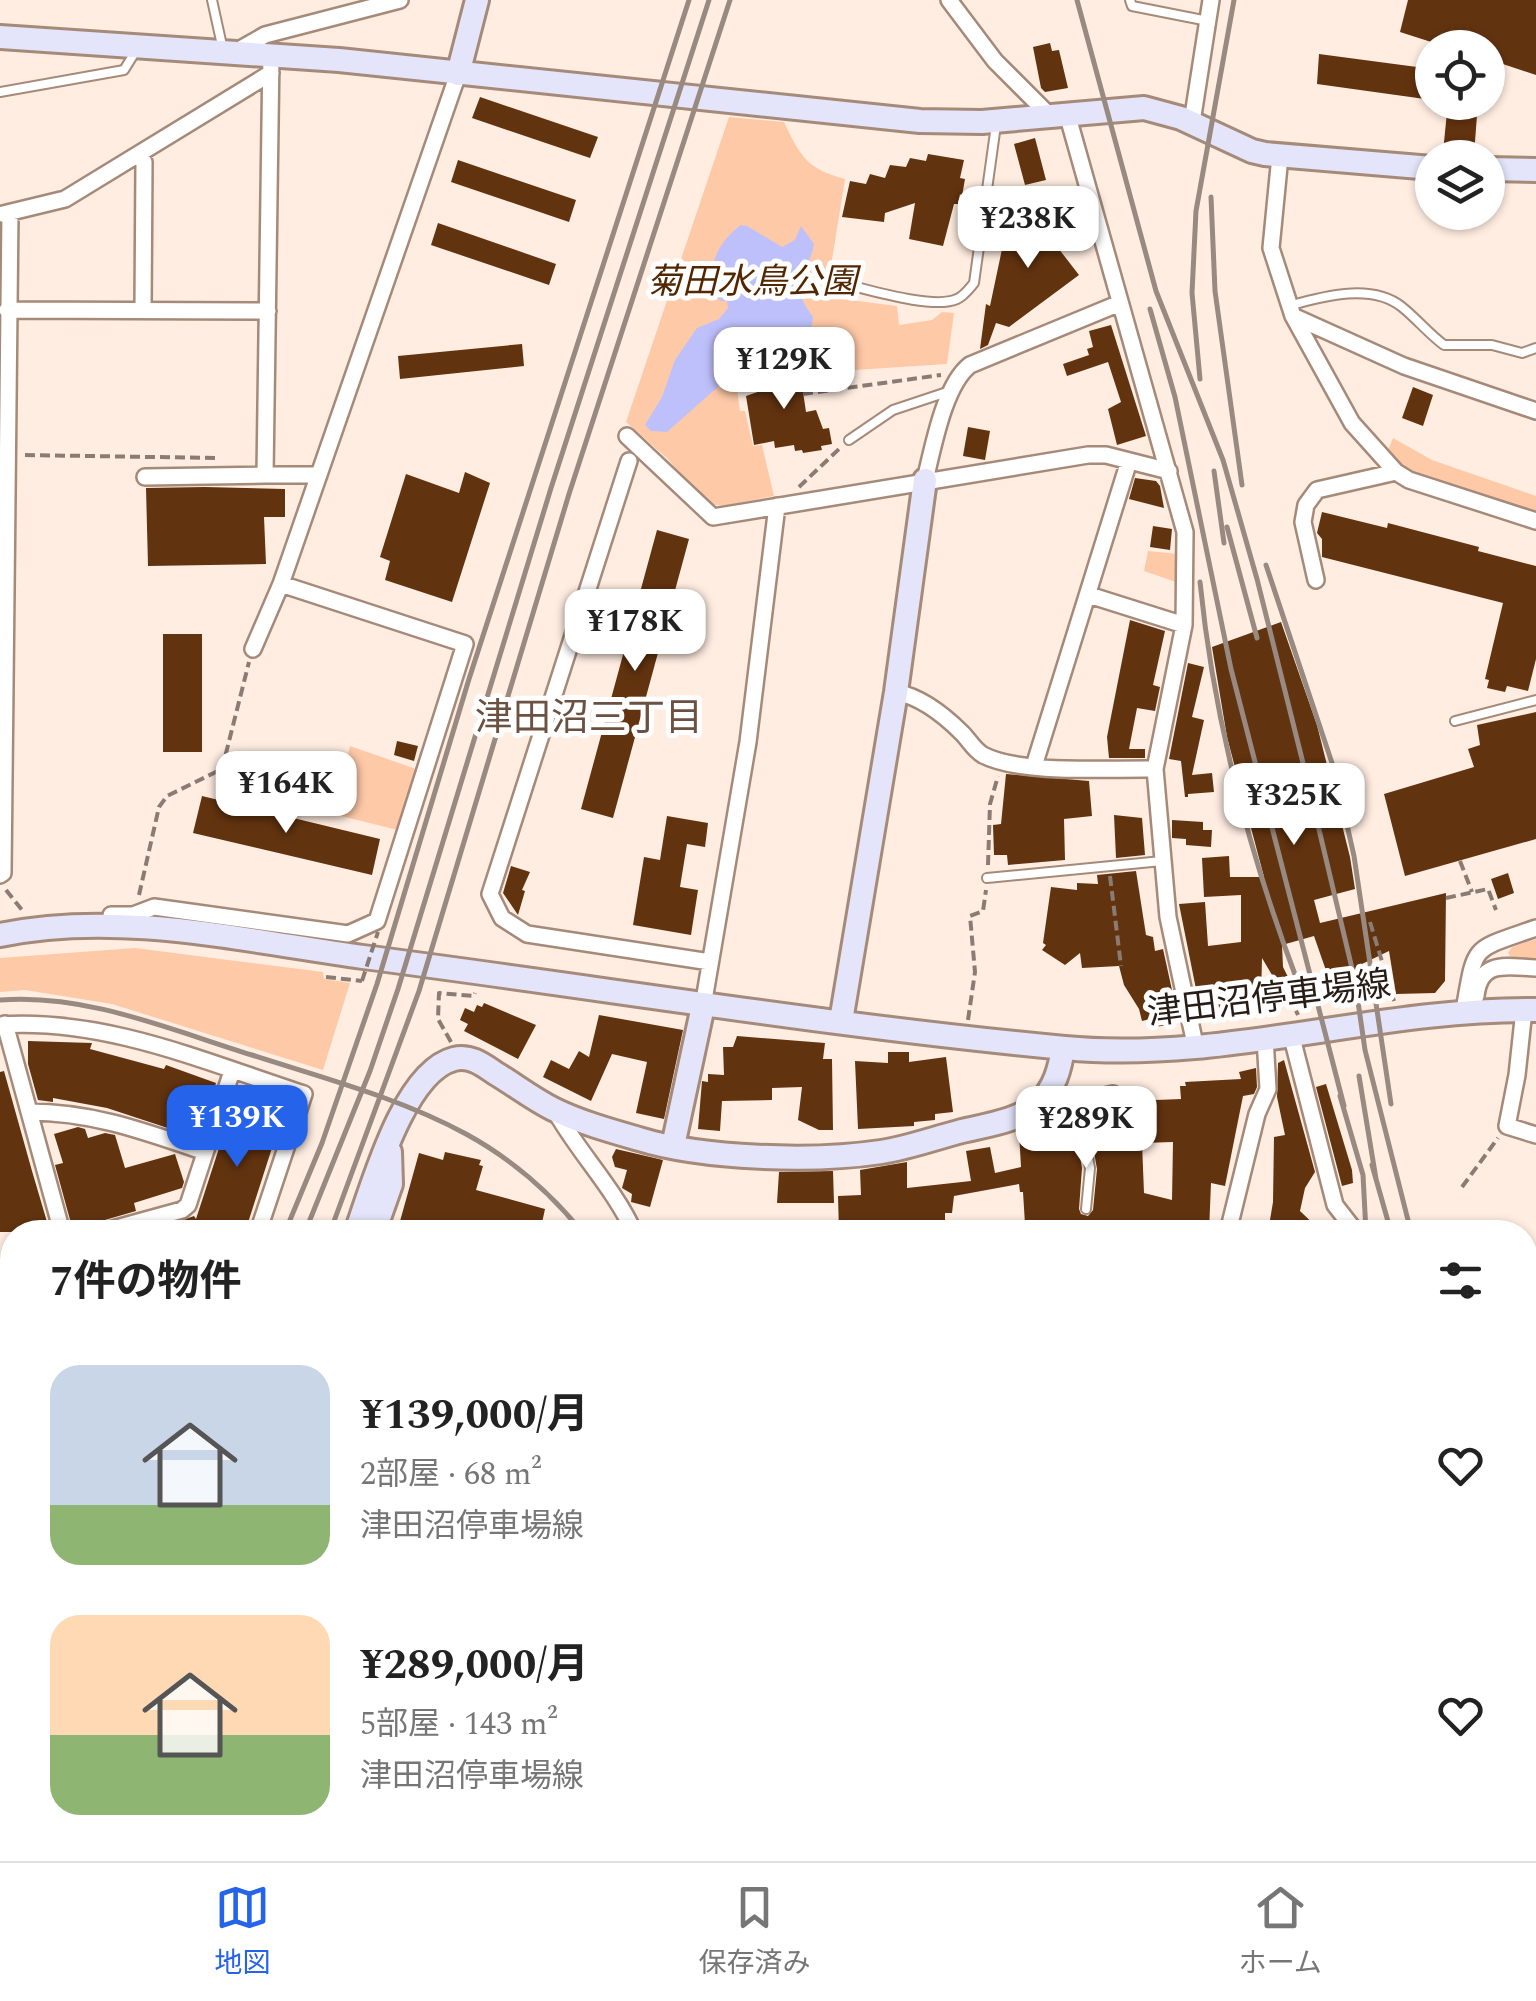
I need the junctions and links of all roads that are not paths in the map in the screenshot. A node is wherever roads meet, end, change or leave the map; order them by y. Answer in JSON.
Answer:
{"nodes":[{"id":1,"x":212,"y":0,"type":"edge"},
{"id":2,"x":400,"y":0,"type":"edge"},
{"id":3,"x":477,"y":0,"type":"edge"},
{"id":4,"x":948,"y":0,"type":"edge"},
{"id":5,"x":1130,"y":0,"type":"edge"},
{"id":6,"x":1212,"y":0,"type":"edge"},
{"id":7,"x":372,"y":3,"type":"edge"},
{"id":8,"x":1208,"y":21,"type":"junction"},
{"id":9,"x":0,"y":37,"type":"edge"},
{"id":10,"x":138,"y":48,"type":"junction"},
{"id":11,"x":230,"y":51,"type":"junction"},
{"id":12,"x":271,"y":63,"type":"junction"},
{"id":13,"x":458,"y":74,"type":"junction"},
{"id":14,"x":0,"y":92,"type":"edge"},
{"id":15,"x":1060,"y":117,"type":"junction"},
{"id":16,"x":996,"y":121,"type":"junction"},
{"id":17,"x":1192,"y":122,"type":"junction"},
{"id":18,"x":139,"y":154,"type":"junction"},
{"id":19,"x":1280,"y":156,"type":"junction"},
{"id":20,"x":1415,"y":167,"type":"edge"},
{"id":21,"x":1505,"y":169,"type":"edge"},
{"id":22,"x":1536,"y":170,"type":"edge"},
{"id":23,"x":5,"y":214,"type":"edge"},
{"id":24,"x":840,"y":283,"type":"dead end"},
{"id":25,"x":1120,"y":303,"type":"junction"},
{"id":26,"x":7,"y":310,"type":"junction"},
{"id":27,"x":142,"y":310,"type":"junction"},
{"id":28,"x":268,"y":311,"type":"junction"},
{"id":29,"x":1291,"y":311,"type":"junction"},
{"id":30,"x":1536,"y":348,"type":"edge"},
{"id":31,"x":3,"y":368,"type":"edge"},
{"id":32,"x":952,"y":390,"type":"junction"},
{"id":33,"x":1536,"y":411,"type":"edge"},
{"id":34,"x":626,"y":436,"type":"dead end"},
{"id":35,"x":849,"y":440,"type":"road end"},
{"id":36,"x":629,"y":460,"type":"dead end"},
{"id":37,"x":1129,"y":461,"type":"junction"},
{"id":38,"x":1169,"y":471,"type":"junction"},
{"id":39,"x":1396,"y":472,"type":"junction"},
{"id":40,"x":265,"y":475,"type":"junction"},
{"id":41,"x":319,"y":475,"type":"junction"},
{"id":42,"x":145,"y":478,"type":"dead end"},
{"id":43,"x":925,"y":480,"type":"junction"},
{"id":44,"x":779,"y":506,"type":"junction"},
{"id":45,"x":1536,"y":521,"type":"edge"},
{"id":46,"x":1316,"y":580,"type":"dead end"},
{"id":47,"x":281,"y":584,"type":"junction"},
{"id":48,"x":1089,"y":595,"type":"junction"},
{"id":49,"x":1184,"y":625,"type":"junction"},
{"id":50,"x":253,"y":649,"type":"road end"},
{"id":51,"x":896,"y":692,"type":"junction"},
{"id":52,"x":1536,"y":700,"type":"edge"},
{"id":53,"x":1455,"y":721,"type":"dead end"},
{"id":54,"x":1034,"y":766,"type":"junction"},
{"id":55,"x":1155,"y":770,"type":"junction"},
{"id":56,"x":1162,"y":861,"type":"junction"},
{"id":57,"x":0,"y":875,"type":"edge"},
{"id":58,"x":988,"y":878,"type":"dead end"},
{"id":59,"x":23,"y":920,"type":"junction"},
{"id":60,"x":1536,"y":928,"type":"edge"},
{"id":61,"x":0,"y":935,"type":"edge"},
{"id":62,"x":1498,"y":941,"type":"junction"},
{"id":63,"x":710,"y":962,"type":"junction"},
{"id":64,"x":1503,"y":966,"type":"junction"},
{"id":65,"x":1536,"y":968,"type":"edge"},
{"id":66,"x":703,"y":1006,"type":"junction"},
{"id":67,"x":1470,"y":1010,"type":"junction"},
{"id":68,"x":1530,"y":1010,"type":"edge"},
{"id":69,"x":841,"y":1021,"type":"junction"},
{"id":70,"x":3,"y":1024,"type":"edge"},
{"id":71,"x":1295,"y":1026,"type":"junction"},
{"id":72,"x":1265,"y":1038,"type":"junction"},
{"id":73,"x":1063,"y":1048,"type":"junction"},
{"id":74,"x":1196,"y":1049,"type":"junction"},
{"id":75,"x":232,"y":1071,"type":"junction"},
{"id":76,"x":1114,"y":1094,"type":"dead end"},
{"id":77,"x":1045,"y":1097,"type":"junction"},
{"id":78,"x":1078,"y":1104,"type":"junction"},
{"id":79,"x":554,"y":1110,"type":"junction"},
{"id":80,"x":30,"y":1112,"type":"junction"},
{"id":81,"x":1536,"y":1134,"type":"edge"},
{"id":82,"x":389,"y":1144,"type":"junction"},
{"id":83,"x":673,"y":1146,"type":"junction"},
{"id":84,"x":206,"y":1152,"type":"junction"},
{"id":85,"x":1086,"y":1209,"type":"dead end"},
{"id":86,"x":59,"y":1220,"type":"edge"},
{"id":87,"x":146,"y":1220,"type":"edge"},
{"id":88,"x":262,"y":1220,"type":"edge"},
{"id":89,"x":360,"y":1220,"type":"edge"},
{"id":90,"x":378,"y":1220,"type":"edge"},
{"id":91,"x":628,"y":1220,"type":"edge"},
{"id":92,"x":1231,"y":1220,"type":"edge"},
{"id":93,"x":1347,"y":1220,"type":"edge"}],
"edges":[{"from":1,"to":11,"type":"lane"},
{"from":2,"to":7,"type":"street"},
{"from":3,"to":13,"type":"street"},
{"from":4,"to":15,"type":"street"},
{"from":5,"to":8,"type":"lane"},
{"from":6,"to":8,"type":"street"},
{"from":7,"to":11,"type":"street"},
{"from":8,"to":17,"type":"street"},
{"from":9,"to":10,"type":"street"},
{"from":10,"to":11,"type":"street"},
{"from":10,"to":14,"type":"lane"},
{"from":11,"to":12,"type":"street"},
{"from":12,"to":13,"type":"street"},
{"from":12,"to":18,"type":"street"},
{"from":12,"to":28,"type":"street"},
{"from":13,"to":16,"type":"street"},
{"from":13,"to":41,"type":"street"},
{"from":15,"to":16,"type":"street"},
{"from":15,"to":17,"type":"street"},
{"from":15,"to":25,"type":"street"},
{"from":16,"to":24,"type":"lane"},
{"from":17,"to":19,"type":"street"},
{"from":18,"to":23,"type":"street"},
{"from":18,"to":27,"type":"street"},
{"from":19,"to":20,"type":"street"},
{"from":19,"to":29,"type":"street"},
{"from":21,"to":22,"type":"street"},
{"from":23,"to":26,"type":"street"},
{"from":25,"to":32,"type":"street"},
{"from":25,"to":38,"type":"street"},
{"from":26,"to":27,"type":"street"},
{"from":26,"to":31,"type":"street"},
{"from":27,"to":28,"type":"street"},
{"from":28,"to":40,"type":"street"},
{"from":29,"to":30,"type":"lane"},
{"from":29,"to":33,"type":"street"},
{"from":29,"to":39,"type":"street"},
{"from":31,"to":57,"type":"street"},
{"from":32,"to":35,"type":"lane"},
{"from":32,"to":43,"type":"street"},
{"from":34,"to":44,"type":"street"},
{"from":36,"to":63,"type":"street"},
{"from":37,"to":38,"type":"street"},
{"from":37,"to":43,"type":"street"},
{"from":37,"to":48,"type":"street"},
{"from":38,"to":49,"type":"street"},
{"from":39,"to":45,"type":"street"},
{"from":39,"to":46,"type":"street"},
{"from":40,"to":41,"type":"street"},
{"from":40,"to":42,"type":"street"},
{"from":41,"to":47,"type":"street"},
{"from":43,"to":44,"type":"street"},
{"from":43,"to":51,"type":"street"},
{"from":44,"to":63,"type":"street"},
{"from":47,"to":50,"type":"street"},
{"from":47,"to":59,"type":"street"},
{"from":48,"to":49,"type":"street"},
{"from":48,"to":54,"type":"street"},
{"from":49,"to":55,"type":"street"},
{"from":51,"to":54,"type":"street"},
{"from":51,"to":69,"type":"street"},
{"from":52,"to":53,"type":"lane"},
{"from":54,"to":55,"type":"street"},
{"from":55,"to":56,"type":"street"},
{"from":56,"to":58,"type":"lane"},
{"from":56,"to":74,"type":"street"},
{"from":59,"to":61,"type":"street","name":"津田沼停車場線"},
{"from":59,"to":66,"type":"street","name":"津田沼停車場線"},
{"from":60,"to":62,"type":"street"},
{"from":62,"to":64,"type":"street"},
{"from":62,"to":67,"type":"street"},
{"from":63,"to":66,"type":"street"},
{"from":64,"to":65,"type":"street"},
{"from":64,"to":67,"type":"street"},
{"from":66,"to":69,"type":"street","name":"津田沼停車場線"},
{"from":66,"to":83,"type":"street"},
{"from":67,"to":68,"type":"street","name":"津田沼停車場線"},
{"from":67,"to":71,"type":"street","name":"津田沼停車場線"},
{"from":68,"to":81,"type":"street"},
{"from":69,"to":73,"type":"street","name":"津田沼停車場線"},
{"from":70,"to":75,"type":"street"},
{"from":70,"to":80,"type":"street"},
{"from":71,"to":72,"type":"street","name":"津田沼停車場線"},
{"from":71,"to":93,"type":"street"},
{"from":72,"to":74,"type":"street","name":"津田沼停車場線"},
{"from":72,"to":92,"type":"street"},
{"from":73,"to":74,"type":"street","name":"津田沼停車場線"},
{"from":73,"to":77,"type":"street"},
{"from":75,"to":84,"type":"street"},
{"from":75,"to":88,"type":"street"},
{"from":76,"to":78,"type":"street"},
{"from":77,"to":78,"type":"street"},
{"from":77,"to":83,"type":"street"},
{"from":78,"to":85,"type":"lane"},
{"from":79,"to":82,"type":"street"},
{"from":79,"to":83,"type":"street"},
{"from":79,"to":91,"type":"street"},
{"from":80,"to":84,"type":"street"},
{"from":80,"to":86,"type":"street"},
{"from":82,"to":89,"type":"street"},
{"from":82,"to":90,"type":"street"},
{"from":84,"to":87,"type":"street"}]}
